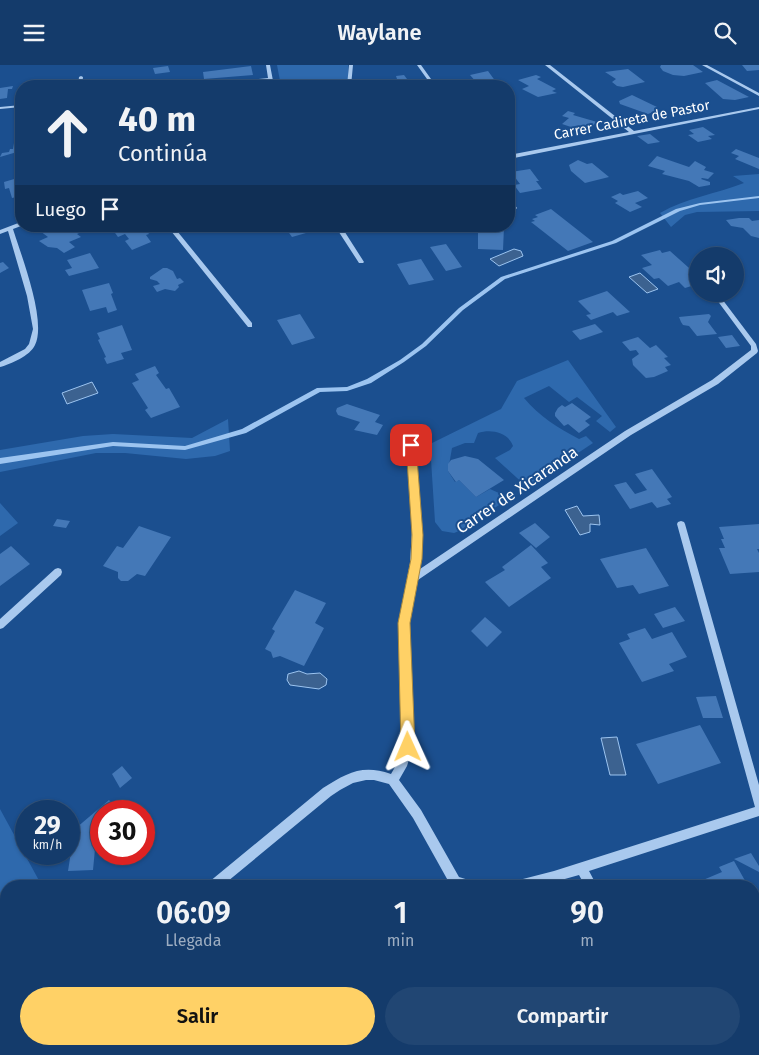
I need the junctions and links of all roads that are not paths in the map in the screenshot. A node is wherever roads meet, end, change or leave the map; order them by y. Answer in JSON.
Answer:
{"nodes":[{"id":1,"x":268,"y":65,"type":"edge"},
{"id":2,"x":352,"y":65,"type":"edge"},
{"id":3,"x":419,"y":65,"type":"edge"},
{"id":4,"x":546,"y":65,"type":"edge"},
{"id":5,"x":704,"y":65,"type":"edge"},
{"id":6,"x":81,"y":77,"type":"dead end"},
{"id":7,"x":269,"y":79,"type":"joint"},
{"id":8,"x":81,"y":80,"type":"edge"},
{"id":9,"x":260,"y":80,"type":"edge"},
{"id":10,"x":351,"y":80,"type":"edge"},
{"id":11,"x":430,"y":80,"type":"edge"},
{"id":12,"x":759,"y":95,"type":"edge"},
{"id":13,"x":15,"y":107,"type":"edge"},
{"id":14,"x":0,"y":108,"type":"edge"},
{"id":15,"x":759,"y":108,"type":"edge"},
{"id":16,"x":634,"y":133,"type":"junction"},
{"id":17,"x":515,"y":156,"type":"edge"},
{"id":18,"x":15,"y":226,"type":"edge"},
{"id":19,"x":10,"y":228,"type":"junction"},
{"id":20,"x":0,"y":232,"type":"edge"},
{"id":21,"x":175,"y":232,"type":"edge"},
{"id":22,"x":342,"y":232,"type":"edge"},
{"id":23,"x":361,"y":262,"type":"dead end"},
{"id":24,"x":721,"y":302,"type":"edge"},
{"id":25,"x":250,"y":325,"type":"dead end"},
{"id":26,"x":0,"y":365,"type":"edge"},
{"id":27,"x":411,"y":445,"type":"dead end"},
{"id":28,"x":681,"y":524,"type":"dead end"},
{"id":29,"x":58,"y":572,"type":"dead end"},
{"id":30,"x":411,"y":580,"type":"junction"},
{"id":31,"x":0,"y":625,"type":"edge"},
{"id":32,"x":393,"y":780,"type":"junction"},
{"id":33,"x":759,"y":804,"type":"edge"},
{"id":34,"x":759,"y":811,"type":"edge"},
{"id":35,"x":581,"y":868,"type":"junction"},
{"id":36,"x":220,"y":880,"type":"edge"},
{"id":37,"x":454,"y":880,"type":"edge"},
{"id":38,"x":540,"y":880,"type":"edge"},
{"id":39,"x":588,"y":880,"type":"edge"}],
"edges":[{"from":1,"to":7,"type":"street"},
{"from":2,"to":10,"type":"street"},
{"from":3,"to":11,"type":"street"},
{"from":4,"to":16,"type":"street"},
{"from":5,"to":12,"type":"street"},
{"from":6,"to":8,"type":"street"},
{"from":7,"to":9,"type":"street"},
{"from":13,"to":14,"type":"street"},
{"from":15,"to":16,"type":"street","name":"Carrer Cadireta de Pastor"},
{"from":16,"to":17,"type":"street","name":"Carrer Cadireta de Pastor"},
{"from":18,"to":19,"type":"street"},
{"from":19,"to":20,"type":"street"},
{"from":19,"to":26,"type":"street"},
{"from":21,"to":25,"type":"street"},
{"from":22,"to":23,"type":"street"},
{"from":24,"to":30,"type":"street","name":"Carrer de Xicaranda"},
{"from":27,"to":30,"type":"street"},
{"from":28,"to":33,"type":"street"},
{"from":29,"to":31,"type":"street"},
{"from":30,"to":32,"type":"street"},
{"from":32,"to":36,"type":"street"},
{"from":32,"to":37,"type":"street"},
{"from":34,"to":35,"type":"street"},
{"from":35,"to":38,"type":"street"},
{"from":35,"to":39,"type":"street"}]}
